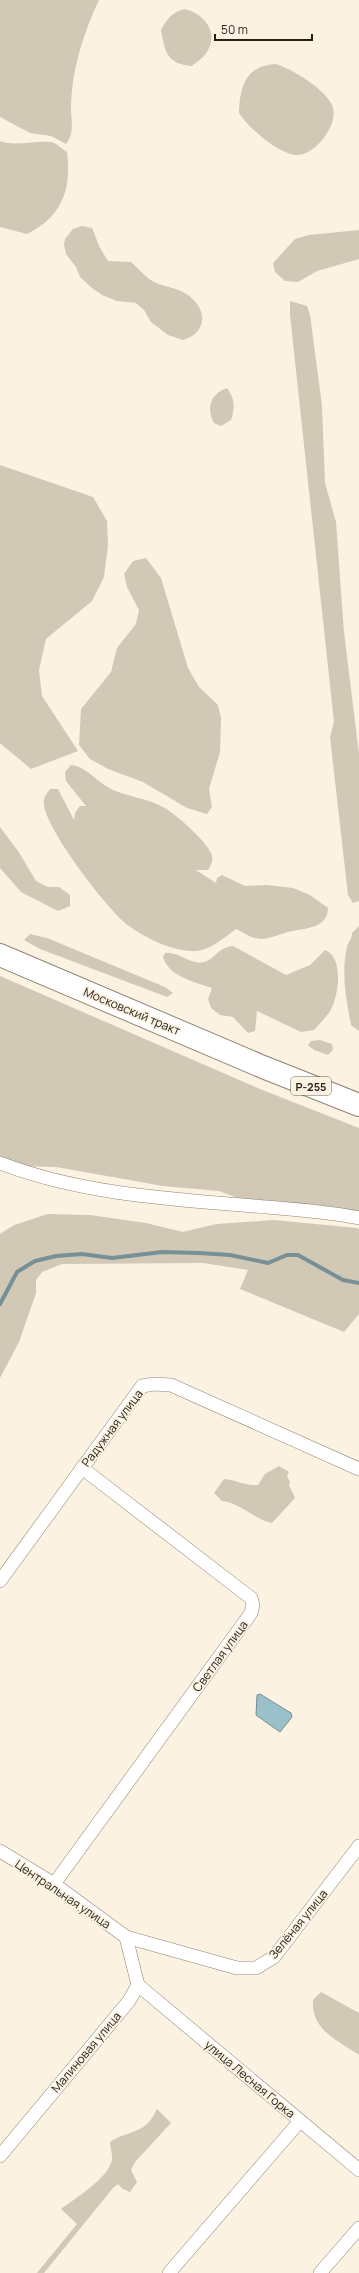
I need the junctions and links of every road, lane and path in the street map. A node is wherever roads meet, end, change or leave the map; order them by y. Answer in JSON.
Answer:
{"nodes":[{"id":1,"x":0,"y":955,"type":"edge"},
{"id":2,"x":359,"y":1105,"type":"edge"},
{"id":3,"x":0,"y":1163,"type":"edge"},
{"id":4,"x":359,"y":1218,"type":"edge"},
{"id":5,"x":82,"y":1468,"type":"junction"},
{"id":6,"x":359,"y":1469,"type":"edge"},
{"id":7,"x":0,"y":1581,"type":"edge"},
{"id":8,"x":359,"y":1846,"type":"edge"},
{"id":9,"x":0,"y":1851,"type":"edge"},
{"id":10,"x":54,"y":1884,"type":"junction"},
{"id":11,"x":126,"y":1937,"type":"junction"},
{"id":12,"x":138,"y":1985,"type":"junction"},
{"id":13,"x":300,"y":2121,"type":"junction"},
{"id":14,"x":0,"y":2156,"type":"edge"},
{"id":15,"x":359,"y":2170,"type":"edge"},
{"id":16,"x":359,"y":2228,"type":"edge"},
{"id":17,"x":169,"y":2273,"type":"edge"},
{"id":18,"x":320,"y":2273,"type":"edge"}],
"edges":[{"from":1,"to":2,"type":"highway","name":"Московский тракт","number":"Р-255"},
{"from":3,"to":4,"type":"street"},
{"from":5,"to":6,"type":"street","name":"Радужная улица"},
{"from":5,"to":7,"type":"street","name":"Радужная улица"},
{"from":5,"to":10,"type":"street","name":"Светлая улица"},
{"from":8,"to":11,"type":"street","name":"Зелёная улица"},
{"from":9,"to":10,"type":"street","name":"Центральная улица"},
{"from":10,"to":11,"type":"street","name":"Центральная улица"},
{"from":11,"to":12,"type":"street"},
{"from":12,"to":13,"type":"street","name":"улица Лесная Горка"},
{"from":12,"to":14,"type":"street","name":"Малиновая улица"},
{"from":13,"to":15,"type":"street"},
{"from":13,"to":17,"type":"street","name":"улица Лесная Горка"},
{"from":16,"to":18,"type":"street"}]}
